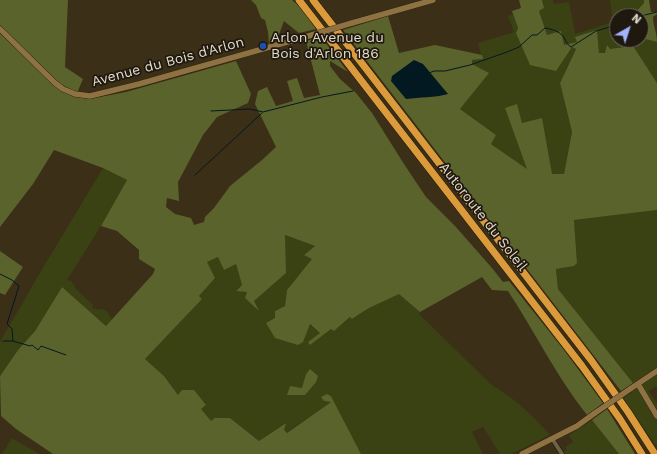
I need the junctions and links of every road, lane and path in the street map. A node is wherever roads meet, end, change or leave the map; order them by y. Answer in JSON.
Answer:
{"nodes":[{"id":1,"x":299,"y":0,"type":"edge"},
{"id":2,"x":313,"y":0,"type":"edge"},
{"id":3,"x":433,"y":0,"type":"edge"},
{"id":4,"x":0,"y":29,"type":"edge"},
{"id":5,"x":657,"y":371,"type":"edge"},
{"id":6,"x":638,"y":384,"type":"junction"},
{"id":7,"x":657,"y":416,"type":"edge"},
{"id":8,"x":553,"y":440,"type":"junction"},
{"id":9,"x":522,"y":454,"type":"edge"},
{"id":10,"x":562,"y":454,"type":"edge"},
{"id":11,"x":642,"y":454,"type":"edge"},
{"id":12,"x":655,"y":454,"type":"edge"}],
"edges":[{"from":1,"to":11,"type":"highway","name":"Autoroute du Soleil"},
{"from":2,"to":12,"type":"highway","name":"Autoroute du Soleil"},
{"from":3,"to":4,"type":"main road","name":"Avenue du Bois d'Arlon","bridge":true},
{"from":5,"to":6,"type":"main road"},
{"from":6,"to":7,"type":"main road"},
{"from":6,"to":8,"type":"main road","bridge":true},
{"from":8,"to":9,"type":"main road"},
{"from":8,"to":10,"type":"street"}]}
